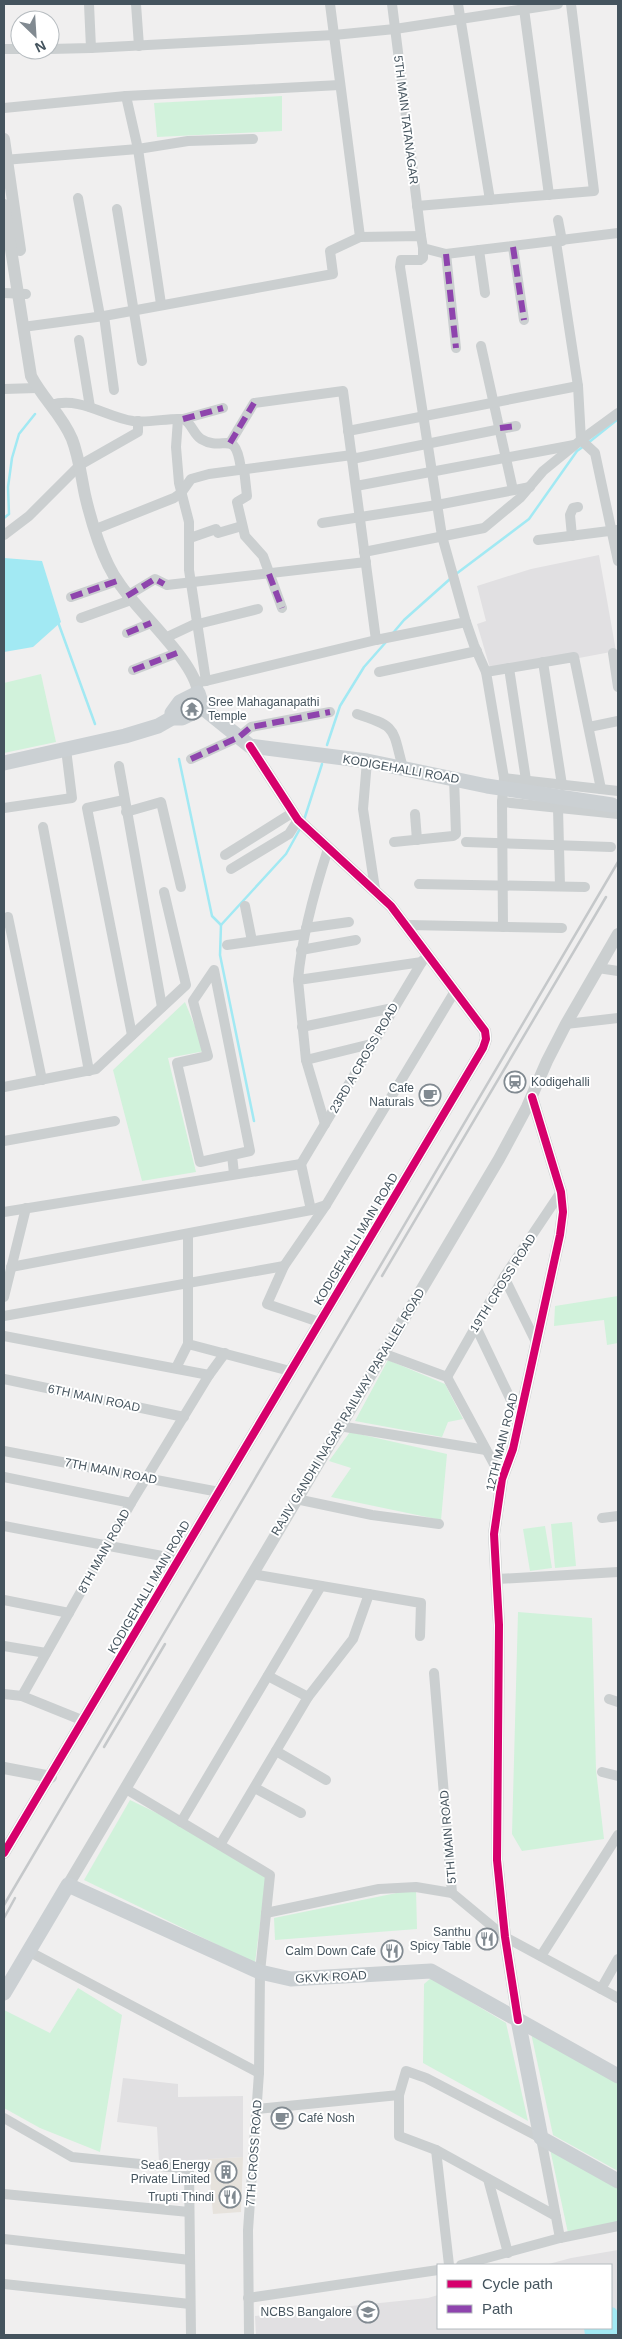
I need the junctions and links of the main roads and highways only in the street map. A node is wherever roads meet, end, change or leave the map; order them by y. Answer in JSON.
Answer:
{"nodes":[{"id":1,"x":4,"y":763,"type":"edge"},
{"id":2,"x":616,"y":803,"type":"edge"},
{"id":3,"x":4,"y":1993,"type":"edge"},
{"id":4,"x":518,"y":2020,"type":"junction"},
{"id":5,"x":618,"y":2076,"type":"edge"},
{"id":6,"x":618,"y":2181,"type":"edge"}],
"edges":[{"from":1,"to":2,"type":"main road","name":"KODIGEHALLI ROAD"},
{"from":3,"to":4,"type":"main road","name":"GKVK ROAD"},
{"from":4,"to":5,"type":"main road","name":"GKVK ROAD"},
{"from":4,"to":6,"type":"main road"}]}
